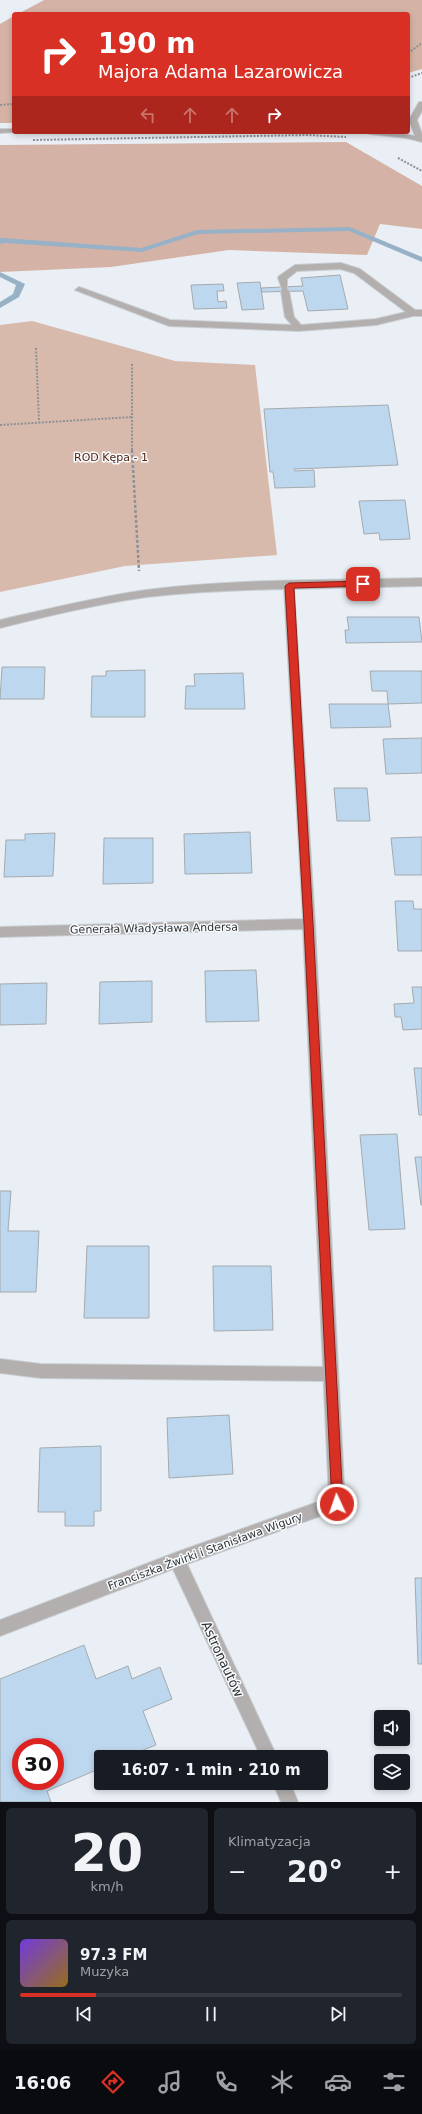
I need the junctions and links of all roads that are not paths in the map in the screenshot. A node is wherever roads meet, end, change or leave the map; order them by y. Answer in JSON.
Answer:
{"nodes":[{"id":1,"x":422,"y":104,"type":"edge"},
{"id":2,"x":412,"y":114,"type":"edge"},
{"id":3,"x":0,"y":131,"type":"edge"},
{"id":4,"x":12,"y":131,"type":"edge"},
{"id":5,"x":388,"y":134,"type":"edge"},
{"id":6,"x":422,"y":140,"type":"edge"},
{"id":7,"x":79,"y":290,"type":"dead end"},
{"id":8,"x":417,"y":313,"type":"edge"},
{"id":9,"x":299,"y":328,"type":"junction"},
{"id":10,"x":422,"y":582,"type":"edge"},
{"id":11,"x":289,"y":586,"type":"junction"},
{"id":12,"x":0,"y":624,"type":"edge"},
{"id":13,"x":309,"y":924,"type":"junction"},
{"id":14,"x":0,"y":932,"type":"edge"},
{"id":15,"x":0,"y":1366,"type":"edge"},
{"id":16,"x":331,"y":1374,"type":"junction"},
{"id":17,"x":178,"y":1560,"type":"junction"},
{"id":18,"x":0,"y":1628,"type":"edge"},
{"id":19,"x":266,"y":1750,"type":"edge"},
{"id":20,"x":284,"y":1790,"type":"edge"},
{"id":21,"x":290,"y":1802,"type":"edge"}],
"edges":[{"from":1,"to":2,"type":"street"},
{"from":2,"to":6,"type":"street"},
{"from":3,"to":4,"type":"street"},
{"from":5,"to":6,"type":"street"},
{"from":7,"to":9,"type":"street"},
{"from":8,"to":9,"type":"street"},
{"from":8,"to":9,"type":"street"},
{"from":10,"to":11,"type":"street"},
{"from":11,"to":12,"type":"street"},
{"from":11,"to":13,"type":"street","name":"Franciszka Żwirki i Stanisława Wigury"},
{"from":13,"to":14,"type":"street","name":"Generała Władysława Andersa"},
{"from":13,"to":16,"type":"street","name":"Franciszka Żwirki i Stanisława Wigury"},
{"from":15,"to":16,"type":"street"},
{"from":16,"to":17,"type":"street","name":"Franciszka Żwirki i Stanisława Wigury"},
{"from":17,"to":18,"type":"street","name":"Franciszka Żwirki i Stanisława Wigury"},
{"from":17,"to":19,"type":"street","name":"Astronautów"},
{"from":20,"to":21,"type":"street"}]}
